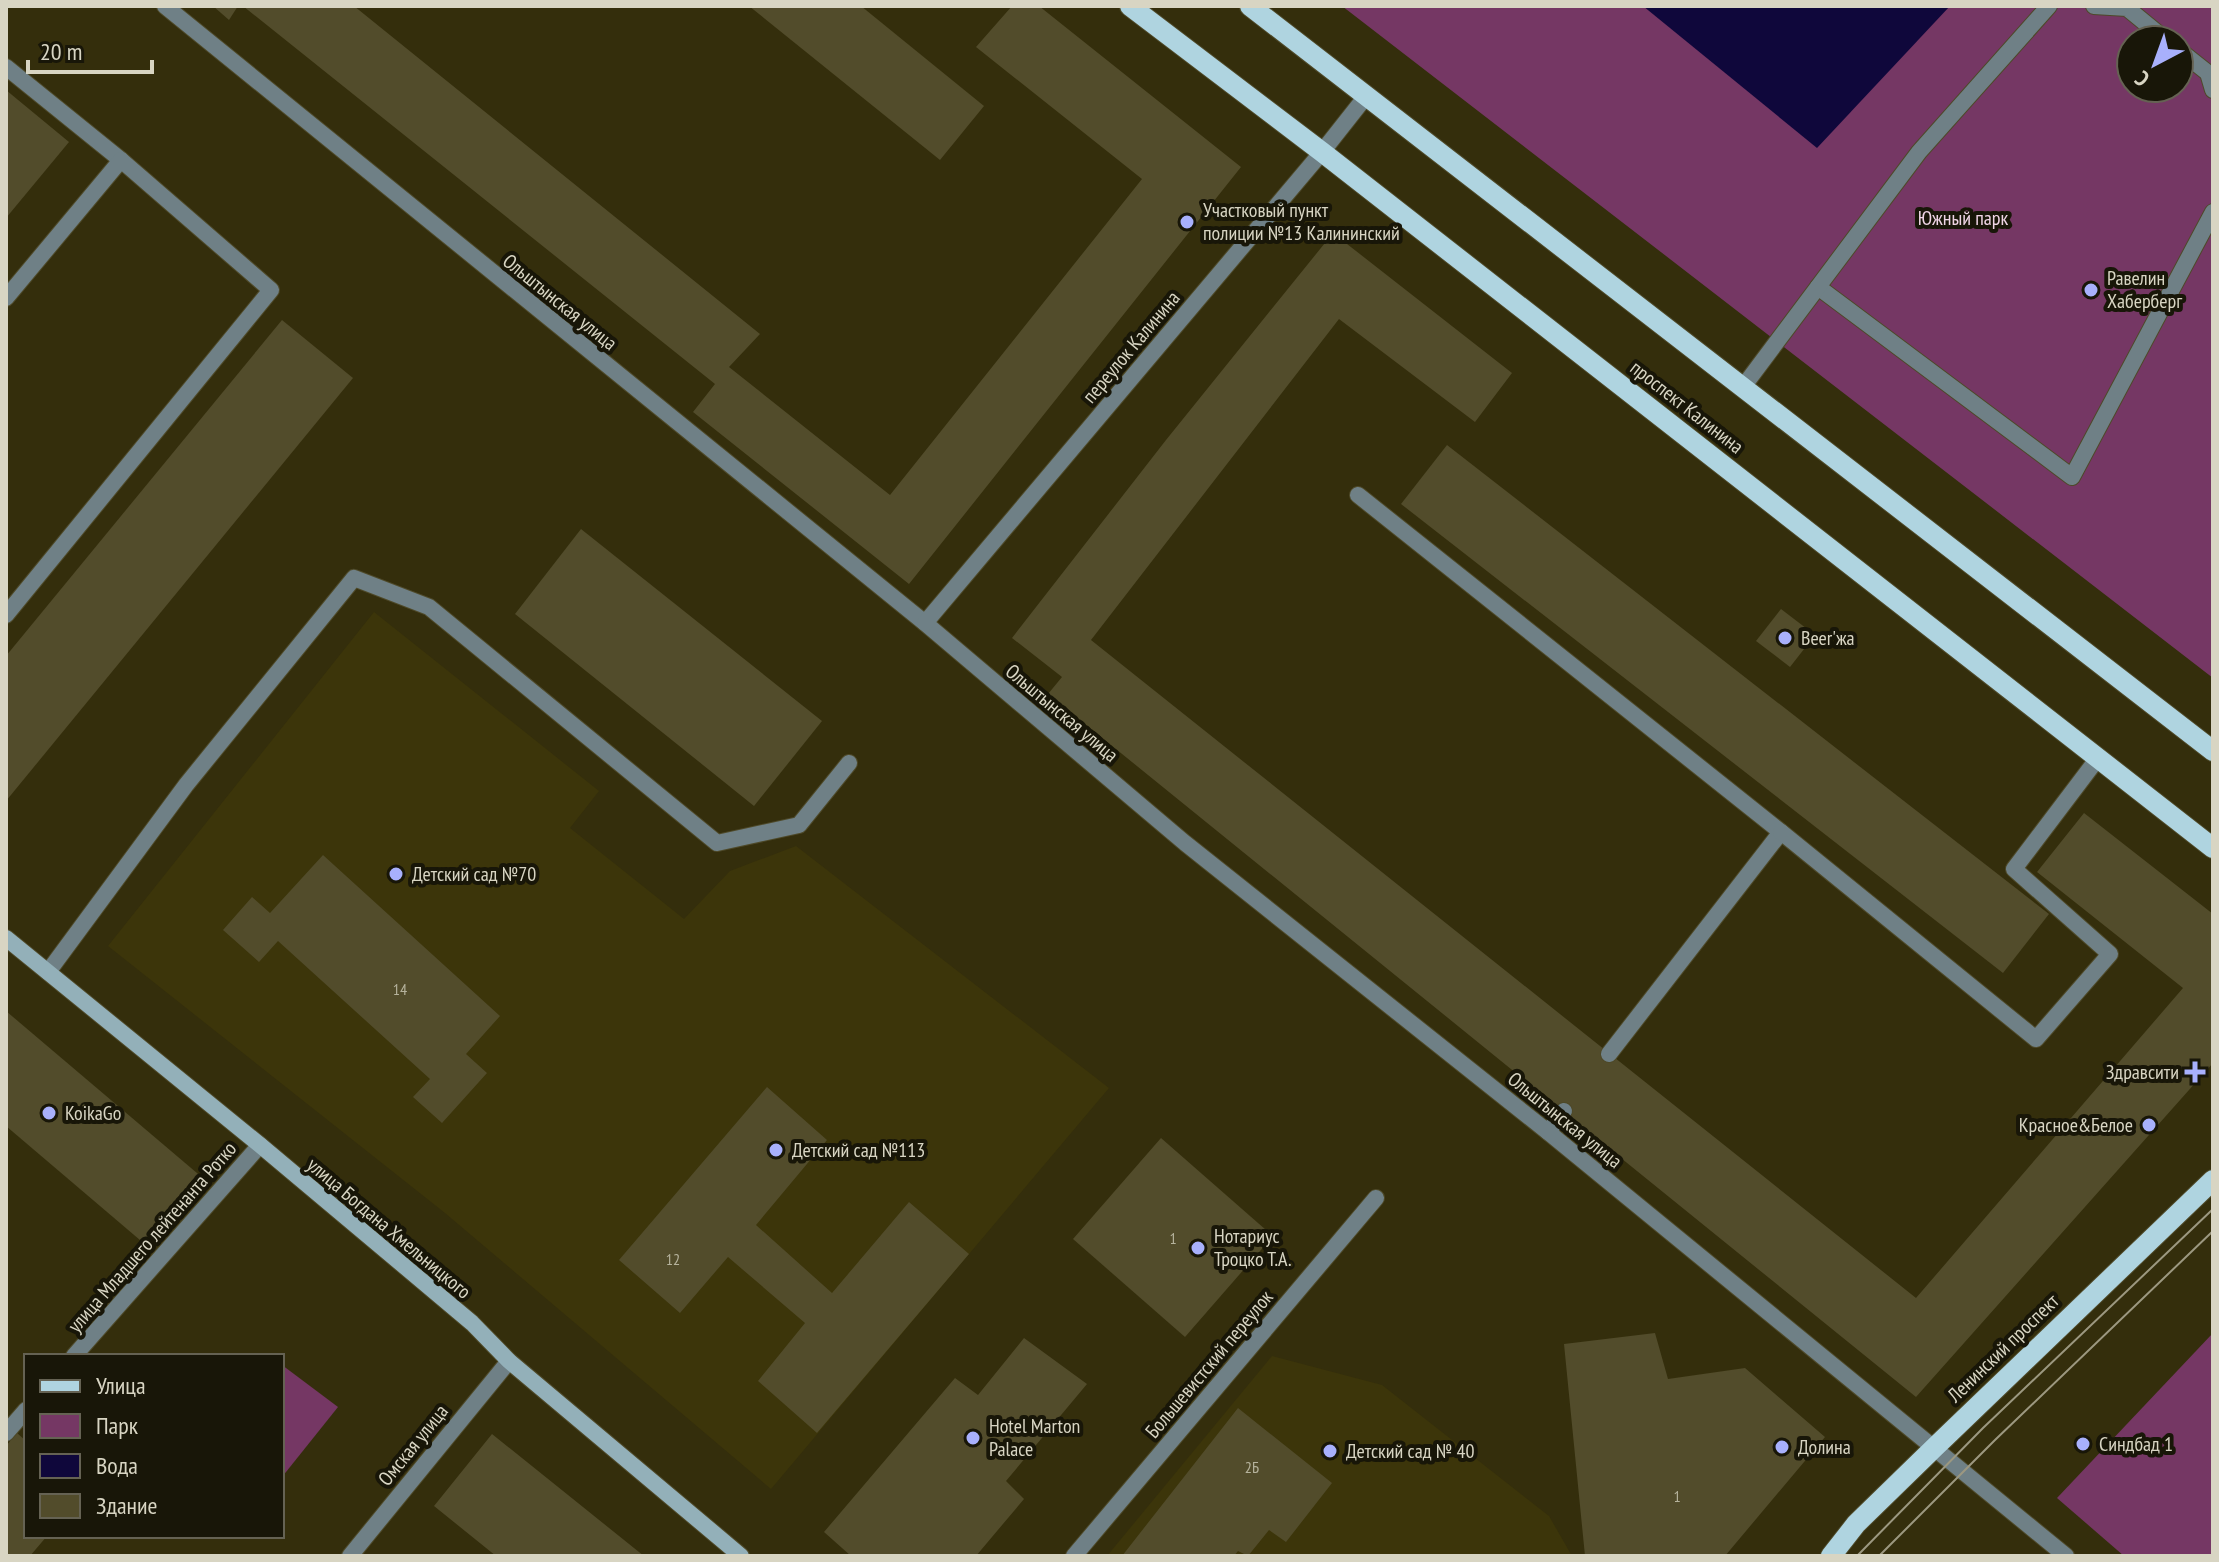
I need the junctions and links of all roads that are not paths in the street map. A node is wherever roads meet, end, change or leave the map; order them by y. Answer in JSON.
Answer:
{"nodes":[{"id":1,"x":165,"y":6,"type":"edge"},
{"id":2,"x":1130,"y":6,"type":"edge"},
{"id":3,"x":1250,"y":6,"type":"edge"},
{"id":4,"x":2049,"y":6,"type":"edge"},
{"id":5,"x":2094,"y":6,"type":"edge"},
{"id":6,"x":2146,"y":24,"type":"edge"},
{"id":7,"x":2195,"y":63,"type":"edge"},
{"id":8,"x":6,"y":67,"type":"edge"},
{"id":9,"x":2213,"y":90,"type":"edge"},
{"id":10,"x":1367,"y":95,"type":"junction"},
{"id":11,"x":1322,"y":152,"type":"junction"},
{"id":12,"x":121,"y":160,"type":"junction"},
{"id":13,"x":2213,"y":212,"type":"edge"},
{"id":14,"x":1818,"y":287,"type":"junction"},
{"id":15,"x":6,"y":298,"type":"edge"},
{"id":16,"x":1743,"y":387,"type":"junction"},
{"id":17,"x":1358,"y":495,"type":"dead end"},
{"id":18,"x":6,"y":615,"type":"edge"},
{"id":19,"x":925,"y":623,"type":"junction"},
{"id":20,"x":2213,"y":751,"type":"edge"},
{"id":21,"x":2098,"y":758,"type":"junction"},
{"id":22,"x":849,"y":763,"type":"dead end"},
{"id":23,"x":1781,"y":832,"type":"junction"},
{"id":24,"x":2213,"y":848,"type":"edge"},
{"id":25,"x":6,"y":938,"type":"edge"},
{"id":26,"x":48,"y":972,"type":"junction"},
{"id":27,"x":1609,"y":1054,"type":"dead end"},
{"id":28,"x":1564,"y":1111,"type":"dead end"},
{"id":29,"x":1548,"y":1132,"type":"junction"},
{"id":30,"x":260,"y":1145,"type":"junction"},
{"id":31,"x":2213,"y":1180,"type":"edge"},
{"id":32,"x":1376,"y":1198,"type":"dead end"},
{"id":33,"x":76,"y":1354,"type":"edge"},
{"id":34,"x":509,"y":1361,"type":"junction"},
{"id":35,"x":24,"y":1412,"type":"edge"},
{"id":36,"x":6,"y":1433,"type":"edge"},
{"id":37,"x":1935,"y":1447,"type":"junction"},
{"id":38,"x":350,"y":1556,"type":"edge"},
{"id":39,"x":741,"y":1556,"type":"edge"},
{"id":40,"x":1074,"y":1556,"type":"edge"},
{"id":41,"x":1831,"y":1556,"type":"edge"},
{"id":42,"x":2066,"y":1556,"type":"edge"}],
"edges":[{"from":1,"to":19,"type":"street","name":"Ольштынская улица"},
{"from":2,"to":11,"type":"main road","name":"проспект Калинина"},
{"from":3,"to":10,"type":"main road"},
{"from":4,"to":14,"type":"street"},
{"from":5,"to":6,"type":"street"},
{"from":7,"to":9,"type":"street"},
{"from":8,"to":12,"type":"street"},
{"from":10,"to":11,"type":"street","name":"переулок Калинина"},
{"from":10,"to":16,"type":"main road"},
{"from":11,"to":19,"type":"street","name":"переулок Калинина"},
{"from":11,"to":21,"type":"main road","name":"проспект Калинина"},
{"from":12,"to":15,"type":"street"},
{"from":12,"to":18,"type":"street"},
{"from":13,"to":14,"type":"street"},
{"from":14,"to":16,"type":"street"},
{"from":16,"to":20,"type":"main road"},
{"from":17,"to":23,"type":"street"},
{"from":19,"to":29,"type":"street","name":"Ольштынская улица"},
{"from":21,"to":23,"type":"street"},
{"from":21,"to":24,"type":"main road","name":"проспект Калинина"},
{"from":22,"to":26,"type":"street"},
{"from":23,"to":27,"type":"street"},
{"from":25,"to":26,"type":"street","name":"улица Богдана Хмельницкого"},
{"from":26,"to":30,"type":"street","name":"улица Богдана Хмельницкого"},
{"from":28,"to":29,"type":"street"},
{"from":29,"to":37,"type":"street","name":"Ольштынская улица"},
{"from":30,"to":33,"type":"street","name":"улица Младшего лейтенанта Ротко"},
{"from":30,"to":34,"type":"street","name":"улица Богдана Хмельницкого"},
{"from":31,"to":37,"type":"main road","name":"Ленинский проспект"},
{"from":32,"to":40,"type":"street","name":"Большевистский переулок"},
{"from":34,"to":38,"type":"street","name":"Омская улица"},
{"from":34,"to":39,"type":"street","name":"улица Богдана Хмельницкого"},
{"from":35,"to":36,"type":"street"},
{"from":37,"to":41,"type":"main road","name":"Ленинский проспект"},
{"from":37,"to":42,"type":"street","name":"Ольштынская улица"}]}
